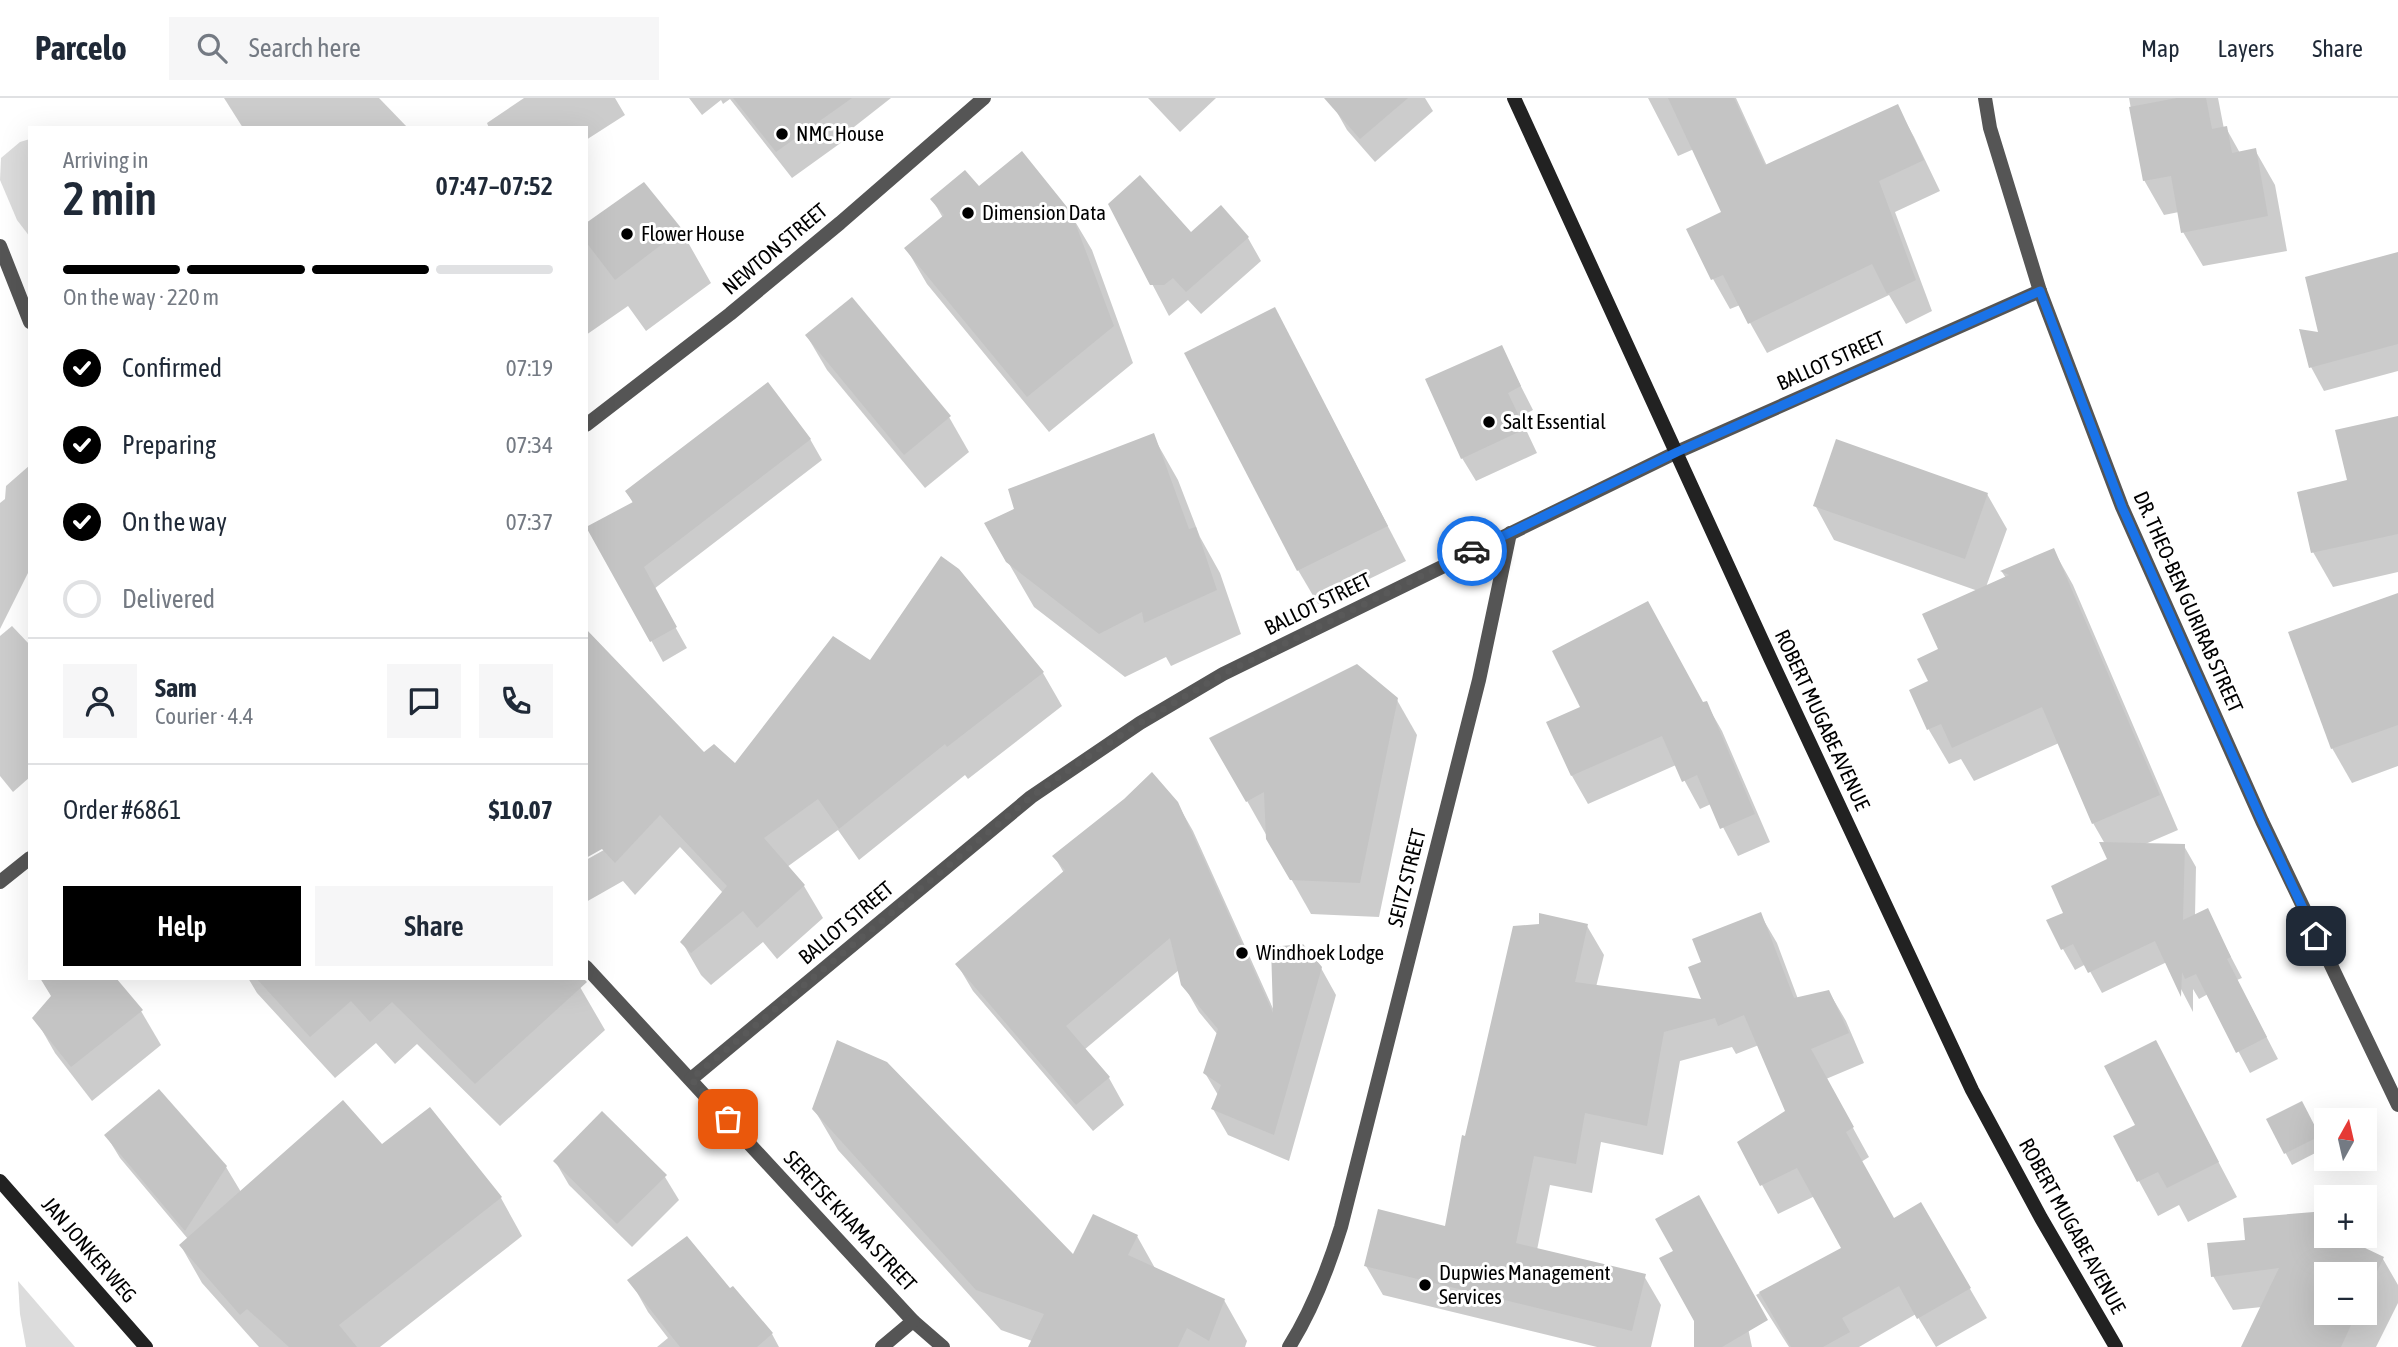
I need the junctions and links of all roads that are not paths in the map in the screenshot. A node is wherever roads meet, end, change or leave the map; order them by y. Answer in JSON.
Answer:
{"nodes":[{"id":1,"x":984,"y":98,"type":"edge"},
{"id":2,"x":1514,"y":98,"type":"edge"},
{"id":3,"x":1985,"y":98,"type":"edge"},
{"id":4,"x":0,"y":246,"type":"edge"},
{"id":5,"x":2040,"y":291,"type":"junction"},
{"id":6,"x":28,"y":317,"type":"edge"},
{"id":7,"x":588,"y":423,"type":"edge"},
{"id":8,"x":1677,"y":452,"type":"junction"},
{"id":9,"x":1510,"y":533,"type":"junction"},
{"id":10,"x":28,"y":860,"type":"edge"},
{"id":11,"x":0,"y":882,"type":"edge"},
{"id":12,"x":588,"y":969,"type":"edge"},
{"id":13,"x":691,"y":1079,"type":"junction"},
{"id":14,"x":2398,"y":1105,"type":"edge"},
{"id":15,"x":0,"y":1181,"type":"edge"},
{"id":16,"x":913,"y":1321,"type":"junction"},
{"id":17,"x":146,"y":1347,"type":"edge"},
{"id":18,"x":882,"y":1347,"type":"edge"},
{"id":19,"x":943,"y":1347,"type":"edge"},
{"id":20,"x":1289,"y":1347,"type":"edge"},
{"id":21,"x":2116,"y":1347,"type":"edge"}],
"edges":[{"from":1,"to":7,"type":"street","name":"NEWTON STREET"},
{"from":2,"to":8,"type":"main road","name":"ROBERT MUGABE AVENUE"},
{"from":3,"to":5,"type":"street","name":"DR. THEO-BEN GURIRAB STREET"},
{"from":4,"to":6,"type":"street"},
{"from":5,"to":8,"type":"street","name":"BALLOT STREET"},
{"from":5,"to":14,"type":"street","name":"DR. THEO-BEN GURIRAB STREET"},
{"from":8,"to":9,"type":"street","name":"BALLOT STREET"},
{"from":8,"to":21,"type":"main road","name":"ROBERT MUGABE AVENUE"},
{"from":9,"to":13,"type":"street","name":"BALLOT STREET"},
{"from":9,"to":20,"type":"street","name":"SEITZ STREET"},
{"from":10,"to":11,"type":"street"},
{"from":12,"to":13,"type":"street","name":"SERETSE KHAMA STREET"},
{"from":13,"to":16,"type":"street","name":"SERETSE KHAMA STREET"},
{"from":15,"to":17,"type":"main road","name":"JAN JONKER WEG"},
{"from":16,"to":18,"type":"street"},
{"from":16,"to":19,"type":"street","name":"SERETSE KHAMA STREET"}]}
